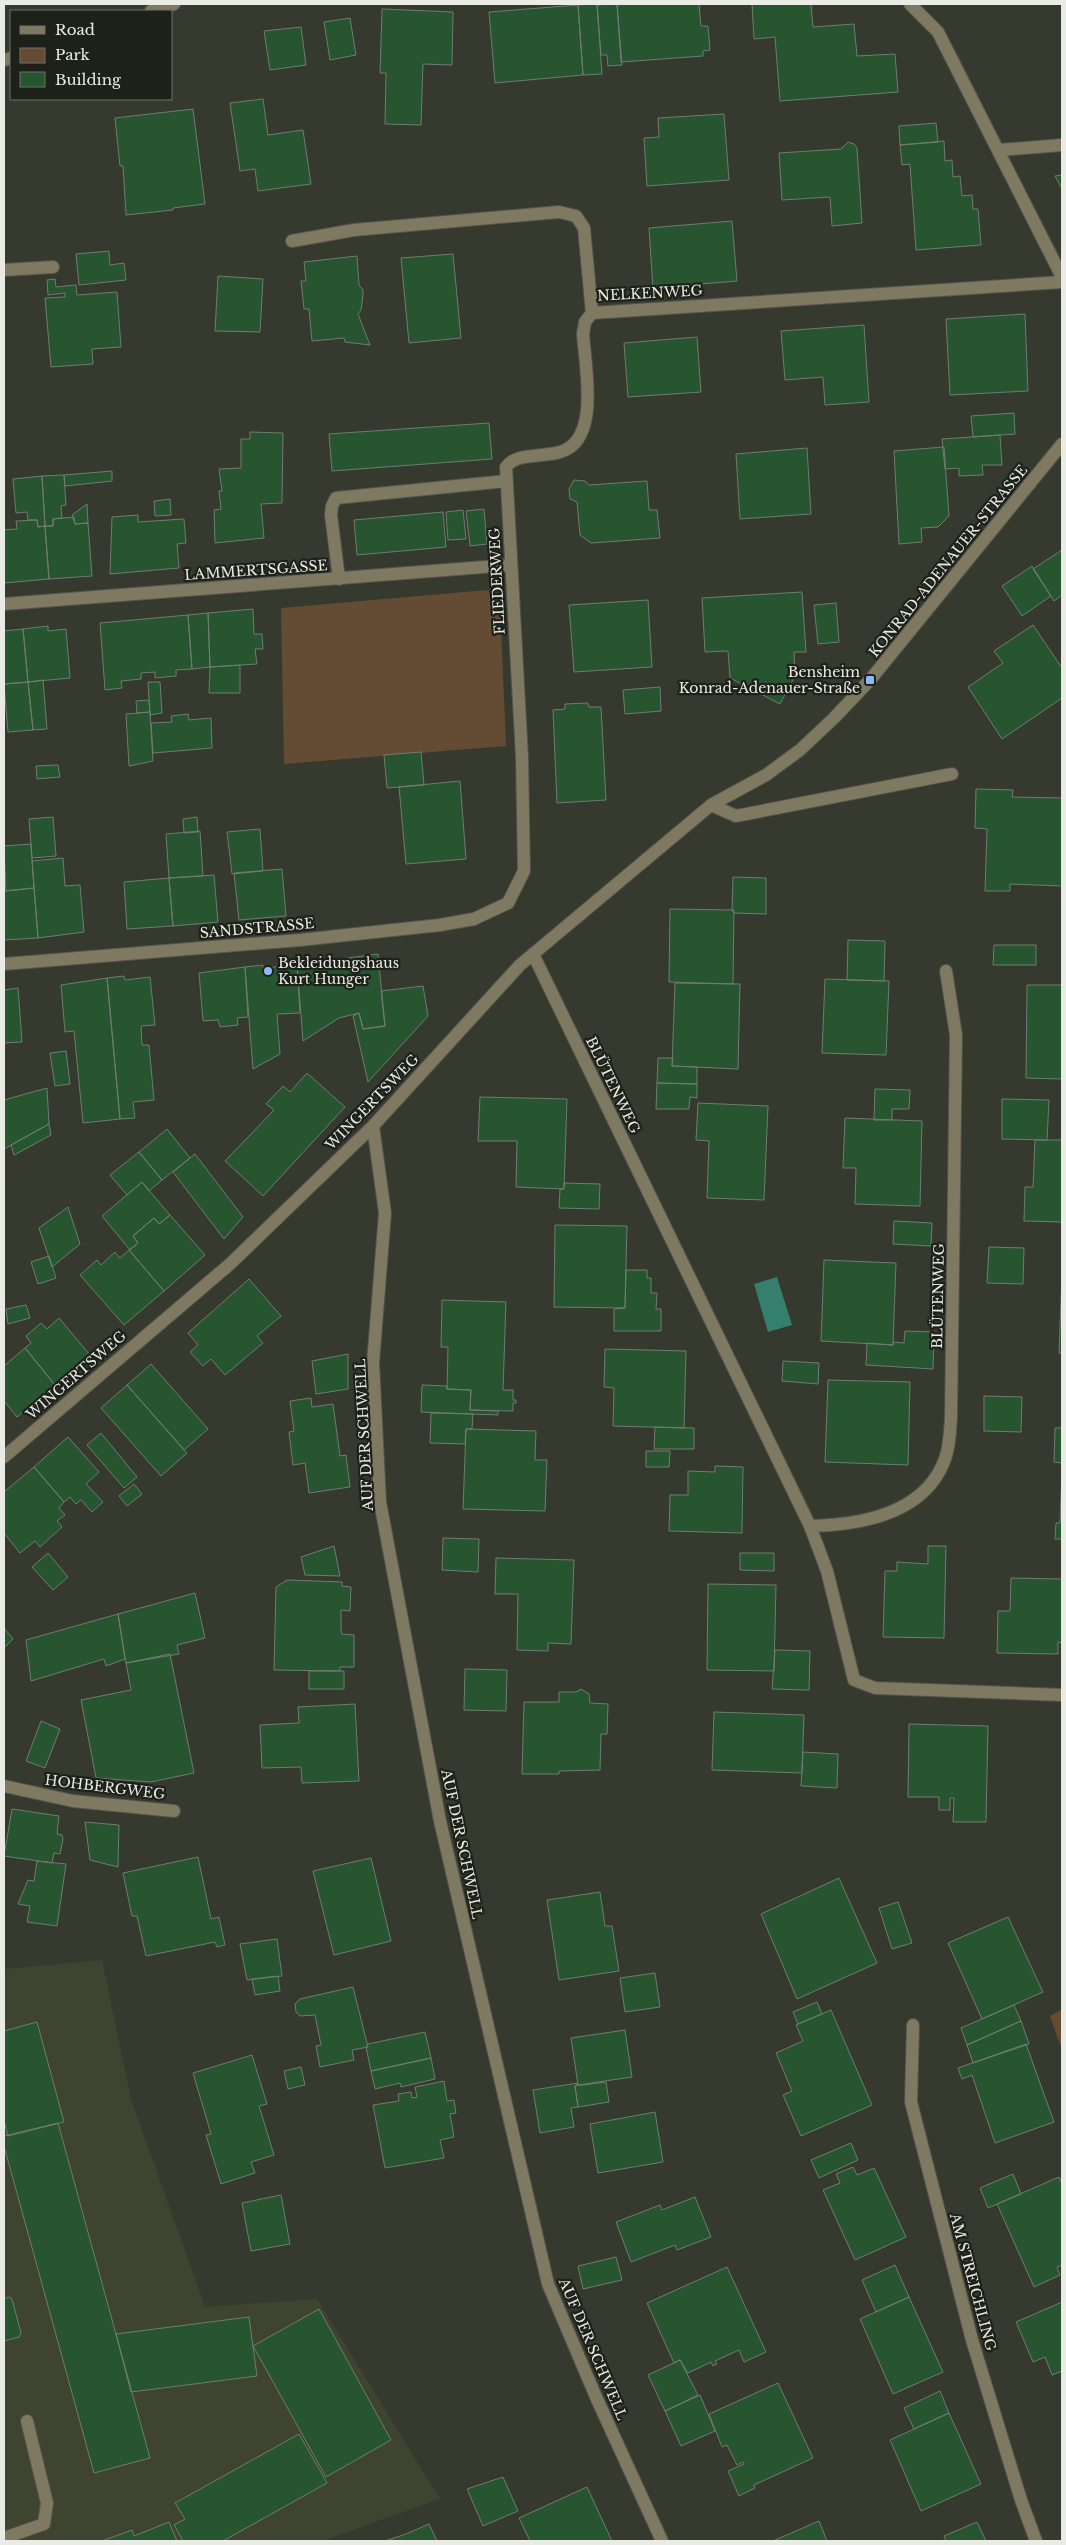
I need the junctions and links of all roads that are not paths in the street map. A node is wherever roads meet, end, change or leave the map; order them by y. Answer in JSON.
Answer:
{"nodes":[{"id":1,"x":174,"y":4,"type":"edge"},
{"id":2,"x":910,"y":4,"type":"edge"},
{"id":3,"x":154,"y":10,"type":"edge"},
{"id":4,"x":1062,"y":145,"type":"edge"},
{"id":5,"x":999,"y":150,"type":"junction"},
{"id":6,"x":292,"y":241,"type":"dead end"},
{"id":7,"x":53,"y":267,"type":"dead end"},
{"id":8,"x":4,"y":270,"type":"edge"},
{"id":9,"x":1062,"y":277,"type":"edge"},
{"id":10,"x":1062,"y":282,"type":"edge"},
{"id":11,"x":592,"y":313,"type":"junction"},
{"id":12,"x":1062,"y":444,"type":"edge"},
{"id":13,"x":506,"y":481,"type":"junction"},
{"id":14,"x":511,"y":565,"type":"junction"},
{"id":15,"x":339,"y":579,"type":"junction"},
{"id":16,"x":4,"y":604,"type":"edge"},
{"id":17,"x":952,"y":774,"type":"dead end"},
{"id":18,"x":766,"y":775,"type":"joint"},
{"id":19,"x":711,"y":805,"type":"junction"},
{"id":20,"x":508,"y":903,"type":"joint"},
{"id":21,"x":533,"y":954,"type":"junction"},
{"id":22,"x":4,"y":964,"type":"edge"},
{"id":23,"x":946,"y":971,"type":"dead end"},
{"id":24,"x":373,"y":1126,"type":"junction"},
{"id":25,"x":4,"y":1457,"type":"edge"},
{"id":26,"x":810,"y":1526,"type":"junction"},
{"id":27,"x":1062,"y":1695,"type":"edge"},
{"id":28,"x":4,"y":1786,"type":"edge"},
{"id":29,"x":174,"y":1811,"type":"dead end"},
{"id":30,"x":913,"y":2025,"type":"dead end"},
{"id":31,"x":27,"y":2421,"type":"dead end"},
{"id":32,"x":4,"y":2538,"type":"edge"},
{"id":33,"x":662,"y":2541,"type":"edge"},
{"id":34,"x":1036,"y":2541,"type":"edge"}],
"edges":[{"from":1,"to":3,"type":"street"},
{"from":2,"to":5,"type":"street"},
{"from":4,"to":5,"type":"street"},
{"from":5,"to":9,"type":"street"},
{"from":6,"to":11,"type":"street","name":"NELKENWEG"},
{"from":7,"to":8,"type":"street"},
{"from":10,"to":11,"type":"street","name":"NELKENWEG"},
{"from":11,"to":13,"type":"street","name":"FLIEDERWEG"},
{"from":12,"to":18,"type":"street","name":"KONRAD-ADENAUER-STRASSE"},
{"from":13,"to":14,"type":"street","name":"FLIEDERWEG"},
{"from":13,"to":15,"type":"street"},
{"from":14,"to":15,"type":"street","name":"LAMMERTSGASSE"},
{"from":14,"to":20,"type":"street","name":"FLIEDERWEG"},
{"from":15,"to":16,"type":"street","name":"LAMMERTSGASSE"},
{"from":17,"to":19,"type":"street"},
{"from":18,"to":19,"type":"street","name":"WINGERTSWEG"},
{"from":19,"to":21,"type":"street","name":"WINGERTSWEG"},
{"from":20,"to":22,"type":"street","name":"SANDSTRASSE"},
{"from":21,"to":24,"type":"street","name":"WINGERTSWEG"},
{"from":21,"to":26,"type":"street","name":"BLÜTENWEG"},
{"from":23,"to":26,"type":"street","name":"BLÜTENWEG"},
{"from":24,"to":25,"type":"street","name":"WINGERTSWEG"},
{"from":24,"to":33,"type":"street","name":"AUF DER SCHWELL"},
{"from":26,"to":27,"type":"street","name":"BLÜTENWEG"},
{"from":28,"to":29,"type":"street","name":"HOHBERGWEG"},
{"from":30,"to":34,"type":"street","name":"AM STREICHLING"},
{"from":31,"to":32,"type":"street"}]}
